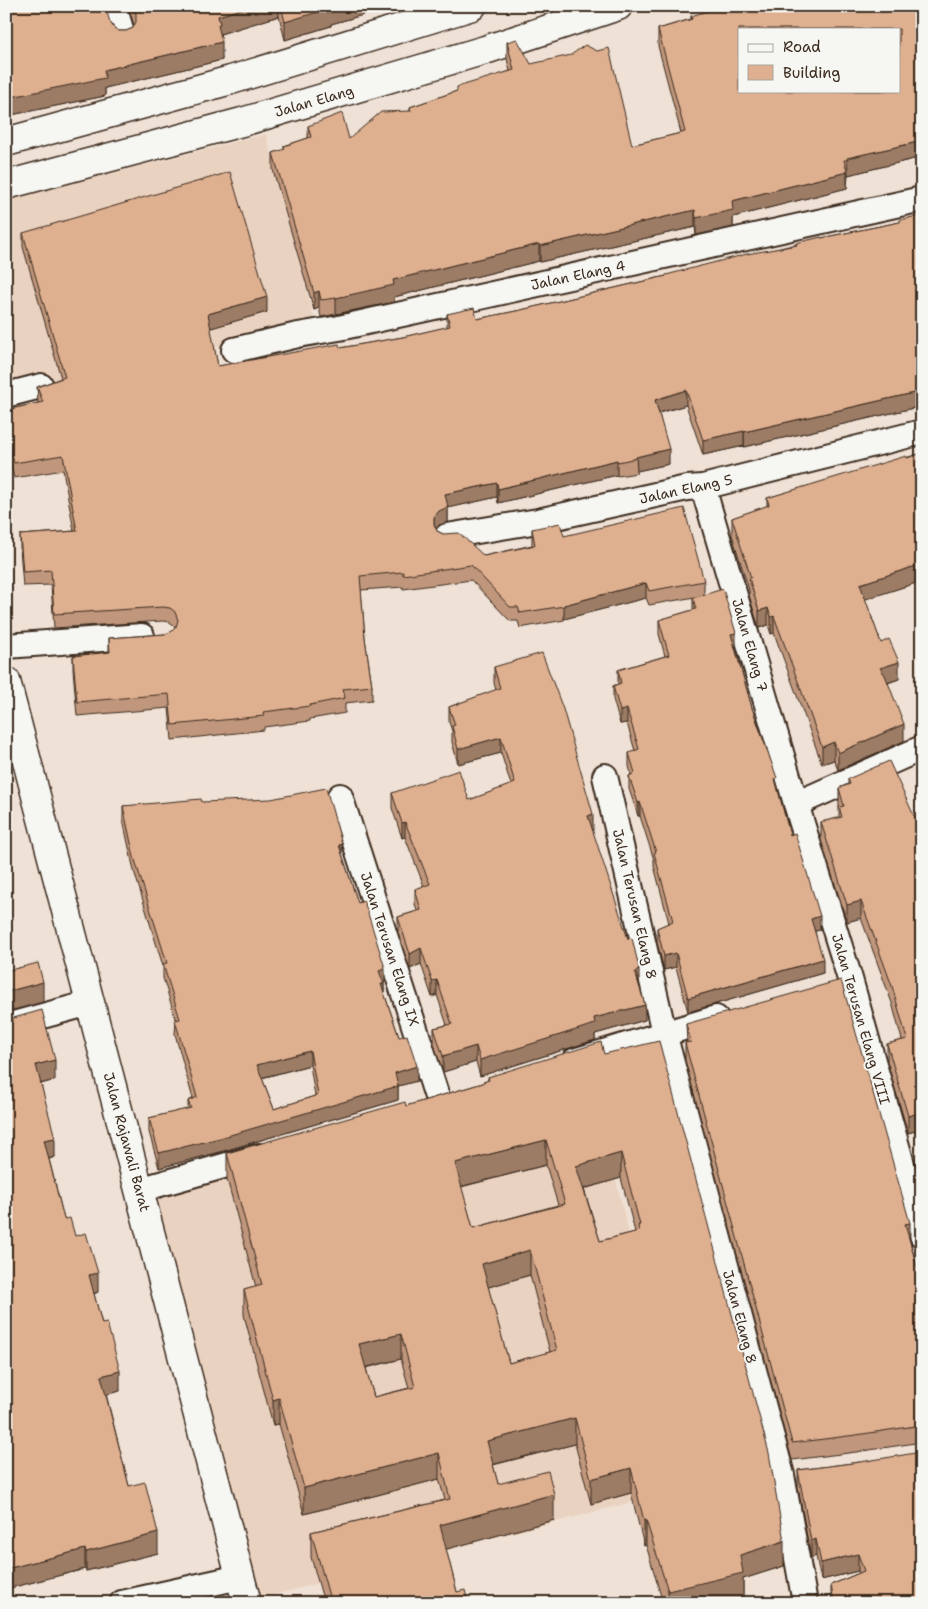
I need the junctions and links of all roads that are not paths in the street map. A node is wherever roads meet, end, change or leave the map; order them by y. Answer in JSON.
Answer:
{"nodes":[{"id":1,"x":114,"y":6,"type":"edge"},
{"id":2,"x":472,"y":6,"type":"edge"},
{"id":3,"x":618,"y":6,"type":"edge"},
{"id":4,"x":123,"y":36,"type":"edge"},
{"id":5,"x":6,"y":142,"type":"edge"},
{"id":6,"x":6,"y":185,"type":"edge"},
{"id":7,"x":922,"y":199,"type":"edge"},
{"id":8,"x":234,"y":350,"type":"dead end"},
{"id":9,"x":41,"y":386,"type":"edge"},
{"id":10,"x":6,"y":395,"type":"edge"},
{"id":11,"x":922,"y":432,"type":"edge"},
{"id":12,"x":703,"y":487,"type":"junction"},
{"id":13,"x":447,"y":536,"type":"edge"},
{"id":14,"x":164,"y":635,"type":"edge"},
{"id":15,"x":6,"y":646,"type":"edge"},
{"id":16,"x":6,"y":681,"type":"edge"},
{"id":17,"x":922,"y":748,"type":"edge"},
{"id":18,"x":605,"y":776,"type":"dead end"},
{"id":19,"x":340,"y":796,"type":"dead end"},
{"id":20,"x":796,"y":804,"type":"junction"},
{"id":21,"x":90,"y":1003,"type":"junction"},
{"id":22,"x":739,"y":1011,"type":"edge"},
{"id":23,"x":6,"y":1026,"type":"edge"},
{"id":24,"x":664,"y":1033,"type":"junction"},
{"id":25,"x":552,"y":1068,"type":"edge"},
{"id":26,"x":439,"y":1103,"type":"edge"},
{"id":27,"x":279,"y":1150,"type":"edge"},
{"id":28,"x":139,"y":1190,"type":"junction"},
{"id":29,"x":922,"y":1235,"type":"edge"},
{"id":30,"x":243,"y":1590,"type":"edge"},
{"id":31,"x":122,"y":1603,"type":"edge"},
{"id":32,"x":805,"y":1603,"type":"edge"}],
"edges":[{"from":1,"to":4,"type":"street"},
{"from":2,"to":5,"type":"main road"},
{"from":3,"to":6,"type":"main road","name":"Jalan Elang"},
{"from":7,"to":8,"type":"street","name":"Jalan Elang 4"},
{"from":9,"to":10,"type":"street"},
{"from":11,"to":12,"type":"street","name":"Jalan Elang 5"},
{"from":12,"to":13,"type":"street","name":"Jalan Elang 5"},
{"from":12,"to":20,"type":"street","name":"Jalan Elang 7"},
{"from":14,"to":15,"type":"street"},
{"from":16,"to":21,"type":"main road","name":"Jalan Rajawali Barat"},
{"from":17,"to":20,"type":"street"},
{"from":18,"to":24,"type":"street","name":"Jalan Terusan Elang 8"},
{"from":19,"to":26,"type":"street","name":"Jalan Terusan Elang IX"},
{"from":20,"to":29,"type":"street","name":"Jalan Terusan Elang VIII"},
{"from":21,"to":23,"type":"street"},
{"from":21,"to":28,"type":"main road","name":"Jalan Rajawali Barat"},
{"from":22,"to":24,"type":"street"},
{"from":24,"to":25,"type":"street"},
{"from":24,"to":32,"type":"street","name":"Jalan Elang 8"},
{"from":27,"to":28,"type":"street"},
{"from":28,"to":30,"type":"main road","name":"Jalan Rajawali Barat"},
{"from":30,"to":31,"type":"street"}]}
